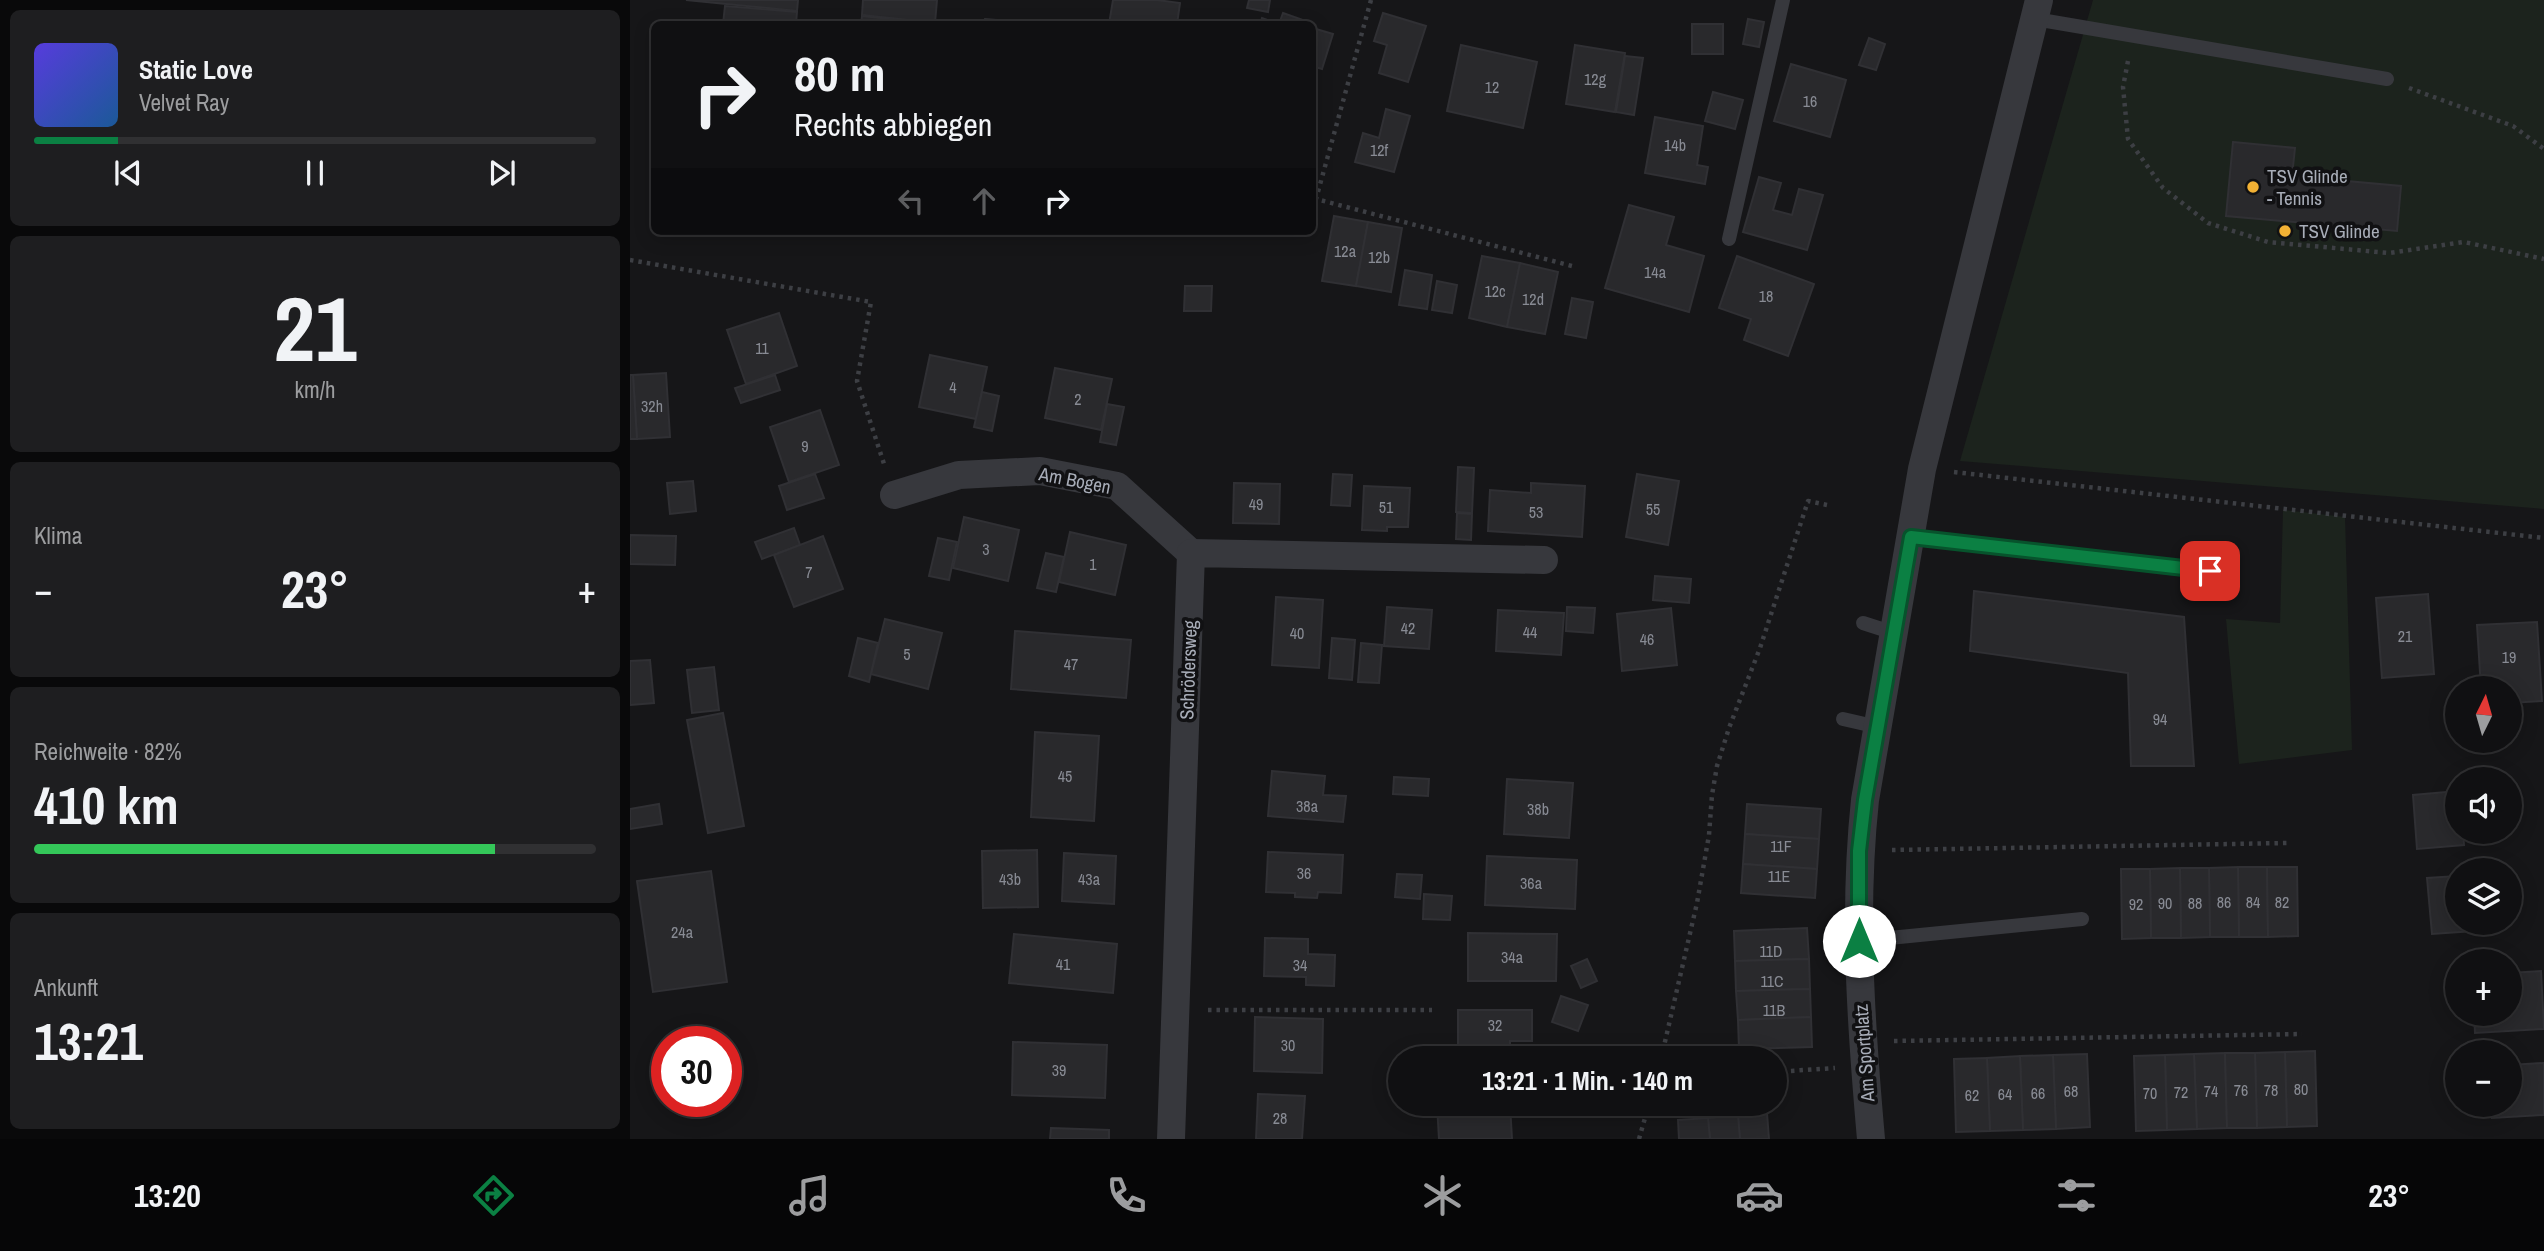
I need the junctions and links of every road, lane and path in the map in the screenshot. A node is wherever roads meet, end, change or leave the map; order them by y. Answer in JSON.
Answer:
{"nodes":[{"id":1,"x":1371,"y":0,"type":"edge"},
{"id":2,"x":1783,"y":0,"type":"edge"},
{"id":3,"x":2037,"y":9,"type":"edge"},
{"id":4,"x":2133,"y":36,"type":"junction"},
{"id":5,"x":2387,"y":79,"type":"joint"},
{"id":6,"x":2544,"y":149,"type":"edge"},
{"id":7,"x":1729,"y":239,"type":"dead end"},
{"id":8,"x":2544,"y":258,"type":"edge"},
{"id":9,"x":630,"y":260,"type":"edge"},
{"id":10,"x":1572,"y":266,"type":"dead end"},
{"id":11,"x":1922,"y":469,"type":"junction"},
{"id":12,"x":894,"y":495,"type":"joint"},
{"id":13,"x":1827,"y":505,"type":"dead end"},
{"id":14,"x":1911,"y":537,"type":"junction"},
{"id":15,"x":2544,"y":538,"type":"edge"},
{"id":16,"x":1191,"y":554,"type":"junction"},
{"id":17,"x":1544,"y":561,"type":"dead end"},
{"id":18,"x":2210,"y":571,"type":"dead end"},
{"id":19,"x":1863,"y":623,"type":"dead end"},
{"id":20,"x":1894,"y":633,"type":"junction"},
{"id":21,"x":1843,"y":719,"type":"dead end"},
{"id":22,"x":1878,"y":727,"type":"junction"},
{"id":23,"x":2287,"y":843,"type":"dead end"},
{"id":24,"x":1859,"y":851,"type":"junction"},
{"id":25,"x":2082,"y":919,"type":"dead end"},
{"id":26,"x":1859,"y":941,"type":"junction"},
{"id":27,"x":1175,"y":1010,"type":"junction"},
{"id":28,"x":1432,"y":1010,"type":"dead end"},
{"id":29,"x":2302,"y":1034,"type":"dead end"},
{"id":30,"x":1664,"y":1046,"type":"edge"},
{"id":31,"x":1863,"y":1053,"type":"junction"},
{"id":32,"x":1787,"y":1069,"type":"edge"},
{"id":33,"x":1646,"y":1116,"type":"edge"},
{"id":34,"x":1692,"y":1116,"type":"edge"},
{"id":35,"x":1692,"y":1119,"type":"dead end"},
{"id":36,"x":1171,"y":1139,"type":"edge"},
{"id":37,"x":1639,"y":1139,"type":"edge"},
{"id":38,"x":1871,"y":1139,"type":"edge"}],
"edges":[{"from":1,"to":10,"type":"path"},
{"from":2,"to":7,"type":"lane"},
{"from":3,"to":4,"type":"lane"},
{"from":3,"to":11,"type":"street","name":"Am Sportplatz"},
{"from":4,"to":5,"type":"lane"},
{"from":4,"to":8,"type":"path"},
{"from":5,"to":6,"type":"path"},
{"from":9,"to":12,"type":"path"},
{"from":11,"to":14,"type":"street","name":"Am Sportplatz"},
{"from":11,"to":15,"type":"path"},
{"from":12,"to":16,"type":"street","name":"Am Bogen"},
{"from":13,"to":30,"type":"path"},
{"from":14,"to":18,"type":"lane"},
{"from":14,"to":20,"type":"street","name":"Am Sportplatz"},
{"from":16,"to":17,"type":"street"},
{"from":16,"to":27,"type":"street","name":"Schrödersweg"},
{"from":19,"to":20,"type":"lane"},
{"from":20,"to":22,"type":"street","name":"Am Sportplatz"},
{"from":21,"to":22,"type":"lane"},
{"from":22,"to":24,"type":"street","name":"Am Sportplatz"},
{"from":23,"to":24,"type":"path"},
{"from":24,"to":26,"type":"street","name":"Am Sportplatz"},
{"from":25,"to":26,"type":"lane"},
{"from":26,"to":31,"type":"street","name":"Am Sportplatz"},
{"from":27,"to":28,"type":"path"},
{"from":27,"to":36,"type":"street","name":"Schrödersweg"},
{"from":29,"to":31,"type":"path"},
{"from":31,"to":32,"type":"path"},
{"from":31,"to":38,"type":"street","name":"Am Sportplatz"},
{"from":33,"to":37,"type":"path"},
{"from":34,"to":35,"type":"path"}]}
